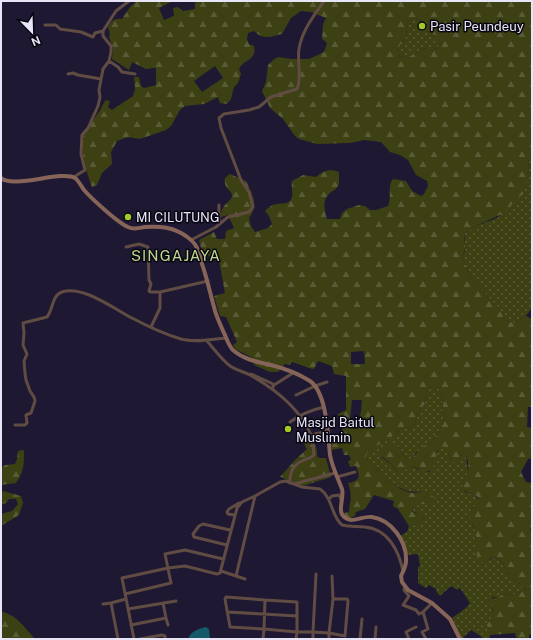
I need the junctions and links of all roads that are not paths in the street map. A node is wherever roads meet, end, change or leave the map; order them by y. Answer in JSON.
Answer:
{"nodes":[{"id":1,"x":129,"y":1,"type":"edge"},
{"id":2,"x":324,"y":1,"type":"edge"},
{"id":3,"x":45,"y":25,"type":"dead end"},
{"id":4,"x":103,"y":31,"type":"junction"},
{"id":5,"x":108,"y":61,"type":"junction"},
{"id":6,"x":68,"y":74,"type":"dead end"},
{"id":7,"x":135,"y":74,"type":"dead end"},
{"id":8,"x":101,"y":79,"type":"junction"},
{"id":9,"x":74,"y":177,"type":"junction"},
{"id":10,"x":1,"y":178,"type":"edge"},
{"id":11,"x":220,"y":205,"type":"dead end"},
{"id":12,"x":220,"y":224,"type":"junction"},
{"id":13,"x":191,"y":240,"type":"junction"},
{"id":14,"x":126,"y":247,"type":"dead end"},
{"id":15,"x":208,"y":281,"type":"junction"},
{"id":16,"x":160,"y":292,"type":"junction"},
{"id":17,"x":151,"y":326,"type":"junction"},
{"id":18,"x":226,"y":338,"type":"junction"},
{"id":19,"x":207,"y":341,"type":"junction"},
{"id":20,"x":293,"y":373,"type":"junction"},
{"id":21,"x":251,"y":374,"type":"dead end"},
{"id":22,"x":327,"y":382,"type":"dead end"},
{"id":23,"x":274,"y":386,"type":"junction"},
{"id":24,"x":315,"y":386,"type":"junction"},
{"id":25,"x":272,"y":389,"type":"junction"},
{"id":26,"x":296,"y":395,"type":"dead end"},
{"id":27,"x":324,"y":407,"type":"junction"},
{"id":28,"x":300,"y":415,"type":"junction"},
{"id":29,"x":290,"y":422,"type":"dead end"},
{"id":30,"x":15,"y":425,"type":"dead end"},
{"id":31,"x":328,"y":431,"type":"junction"},
{"id":32,"x":312,"y":435,"type":"junction"},
{"id":33,"x":355,"y":472,"type":"dead end"},
{"id":34,"x":336,"y":475,"type":"junction"},
{"id":35,"x":292,"y":483,"type":"junction"},
{"id":36,"x":255,"y":496,"type":"junction"},
{"id":37,"x":329,"y":499,"type":"junction"},
{"id":38,"x":341,"y":500,"type":"junction"},
{"id":39,"x":242,"y":502,"type":"junction"},
{"id":40,"x":234,"y":514,"type":"junction"},
{"id":41,"x":230,"y":530,"type":"junction"},
{"id":42,"x":227,"y":545,"type":"junction"},
{"id":43,"x":164,"y":549,"type":"dead end"},
{"id":44,"x":165,"y":554,"type":"junction"},
{"id":45,"x":223,"y":559,"type":"junction"},
{"id":46,"x":168,"y":568,"type":"junction"},
{"id":47,"x":221,"y":571,"type":"junction"},
{"id":48,"x":403,"y":571,"type":"junction"},
{"id":49,"x":316,"y":574,"type":"dead end"},
{"id":50,"x":236,"y":576,"type":"junction"},
{"id":51,"x":332,"y":576,"type":"dead end"},
{"id":52,"x":122,"y":578,"type":"junction"},
{"id":53,"x":116,"y":579,"type":"dead end"},
{"id":54,"x":245,"y":579,"type":"dead end"},
{"id":55,"x":405,"y":587,"type":"junction"},
{"id":56,"x":125,"y":594,"type":"junction"},
{"id":57,"x":126,"y":599,"type":"junction"},
{"id":58,"x":333,"y":599,"type":"junction"},
{"id":59,"x":266,"y":600,"type":"junction"},
{"id":60,"x":176,"y":601,"type":"dead end"},
{"id":61,"x":111,"y":603,"type":"junction"},
{"id":62,"x":163,"y":603,"type":"junction"},
{"id":63,"x":432,"y":603,"type":"junction"},
{"id":64,"x":103,"y":604,"type":"dead end"},
{"id":65,"x":128,"y":609,"type":"junction"},
{"id":66,"x":228,"y":612,"type":"junction"},
{"id":67,"x":422,"y":612,"type":"junction"},
{"id":68,"x":265,"y":614,"type":"junction"},
{"id":69,"x":297,"y":616,"type":"junction"},
{"id":70,"x":166,"y":618,"type":"junction"},
{"id":71,"x":362,"y":619,"type":"dead end"},
{"id":72,"x":131,"y":625,"type":"junction"},
{"id":73,"x":168,"y":625,"type":"dead end"},
{"id":74,"x":376,"y":627,"type":"dead end"},
{"id":75,"x":416,"y":627,"type":"dead end"},
{"id":76,"x":264,"y":629,"type":"junction"},
{"id":77,"x":296,"y":632,"type":"junction"},
{"id":78,"x":313,"y":632,"type":"junction"},
{"id":79,"x":329,"y":633,"type":"junction"},
{"id":80,"x":345,"y":637,"type":"edge"},
{"id":81,"x":118,"y":639,"type":"edge"},
{"id":82,"x":134,"y":639,"type":"edge"},
{"id":83,"x":140,"y":639,"type":"edge"},
{"id":84,"x":165,"y":639,"type":"edge"},
{"id":85,"x":263,"y":639,"type":"edge"},
{"id":86,"x":296,"y":639,"type":"edge"},
{"id":87,"x":313,"y":639,"type":"edge"},
{"id":88,"x":329,"y":639,"type":"edge"},
{"id":89,"x":360,"y":639,"type":"edge"},
{"id":90,"x":375,"y":639,"type":"edge"},
{"id":91,"x":409,"y":639,"type":"edge"},
{"id":92,"x":426,"y":639,"type":"edge"},
{"id":93,"x":460,"y":639,"type":"edge"}],
"edges":[{"from":1,"to":4,"type":"street"},
{"from":2,"to":12,"type":"street"},
{"from":3,"to":4,"type":"street"},
{"from":4,"to":5,"type":"street"},
{"from":5,"to":7,"type":"street"},
{"from":5,"to":8,"type":"street"},
{"from":6,"to":8,"type":"street"},
{"from":8,"to":9,"type":"street"},
{"from":9,"to":10,"type":"street"},
{"from":9,"to":13,"type":"street"},
{"from":11,"to":12,"type":"street"},
{"from":12,"to":13,"type":"street"},
{"from":13,"to":15,"type":"street"},
{"from":14,"to":16,"type":"street"},
{"from":15,"to":16,"type":"street"},
{"from":15,"to":18,"type":"street"},
{"from":16,"to":17,"type":"street"},
{"from":17,"to":19,"type":"street"},
{"from":17,"to":30,"type":"street"},
{"from":18,"to":19,"type":"street"},
{"from":18,"to":20,"type":"street"},
{"from":19,"to":25,"type":"street"},
{"from":20,"to":23,"type":"street"},
{"from":20,"to":24,"type":"street"},
{"from":21,"to":23,"type":"street"},
{"from":22,"to":24,"type":"street"},
{"from":23,"to":25,"type":"street"},
{"from":24,"to":26,"type":"street"},
{"from":24,"to":27,"type":"street"},
{"from":25,"to":28,"type":"street"},
{"from":27,"to":28,"type":"street"},
{"from":27,"to":31,"type":"street"},
{"from":28,"to":29,"type":"street"},
{"from":28,"to":32,"type":"street"},
{"from":31,"to":32,"type":"street"},
{"from":31,"to":34,"type":"street"},
{"from":32,"to":35,"type":"street"},
{"from":33,"to":34,"type":"street"},
{"from":34,"to":35,"type":"street"},
{"from":34,"to":38,"type":"street"},
{"from":35,"to":36,"type":"street"},
{"from":35,"to":37,"type":"street"},
{"from":36,"to":39,"type":"street"},
{"from":36,"to":50,"type":"street"},
{"from":37,"to":38,"type":"street"},
{"from":37,"to":48,"type":"street"},
{"from":38,"to":48,"type":"street"},
{"from":39,"to":40,"type":"street"},
{"from":39,"to":40,"type":"street"},
{"from":40,"to":41,"type":"street"},
{"from":41,"to":42,"type":"street"},
{"from":41,"to":42,"type":"street"},
{"from":42,"to":45,"type":"street"},
{"from":43,"to":44,"type":"street"},
{"from":44,"to":45,"type":"street"},
{"from":44,"to":46,"type":"street"},
{"from":45,"to":47,"type":"street"},
{"from":46,"to":47,"type":"street"},
{"from":46,"to":52,"type":"street"},
{"from":46,"to":56,"type":"street"},
{"from":47,"to":50,"type":"street"},
{"from":48,"to":55,"type":"street"},
{"from":49,"to":78,"type":"street"},
{"from":50,"to":54,"type":"street"},
{"from":51,"to":58,"type":"street"},
{"from":52,"to":53,"type":"street"},
{"from":52,"to":56,"type":"street"},
{"from":55,"to":63,"type":"street"},
{"from":55,"to":67,"type":"street"},
{"from":56,"to":57,"type":"street"},
{"from":57,"to":61,"type":"street"},
{"from":57,"to":65,"type":"street"},
{"from":58,"to":79,"type":"street"},
{"from":58,"to":80,"type":"street"},
{"from":59,"to":66,"type":"street"},
{"from":59,"to":68,"type":"street"},
{"from":59,"to":69,"type":"street"},
{"from":60,"to":62,"type":"street"},
{"from":61,"to":64,"type":"street"},
{"from":61,"to":81,"type":"street"},
{"from":62,"to":65,"type":"street"},
{"from":62,"to":70,"type":"street"},
{"from":63,"to":67,"type":"street"},
{"from":63,"to":93,"type":"street"},
{"from":65,"to":72,"type":"street"},
{"from":66,"to":68,"type":"street"},
{"from":66,"to":76,"type":"street"},
{"from":67,"to":92,"type":"street"},
{"from":68,"to":69,"type":"street"},
{"from":68,"to":76,"type":"street"},
{"from":69,"to":77,"type":"street"},
{"from":70,"to":72,"type":"street"},
{"from":70,"to":73,"type":"street"},
{"from":71,"to":89,"type":"street"},
{"from":72,"to":82,"type":"street"},
{"from":74,"to":90,"type":"street"},
{"from":75,"to":91,"type":"street"},
{"from":76,"to":77,"type":"street"},
{"from":76,"to":85,"type":"street"},
{"from":77,"to":78,"type":"street"},
{"from":77,"to":86,"type":"street"},
{"from":78,"to":79,"type":"street"},
{"from":78,"to":87,"type":"street"},
{"from":79,"to":80,"type":"street"},
{"from":79,"to":88,"type":"street"},
{"from":83,"to":84,"type":"street"}]}
